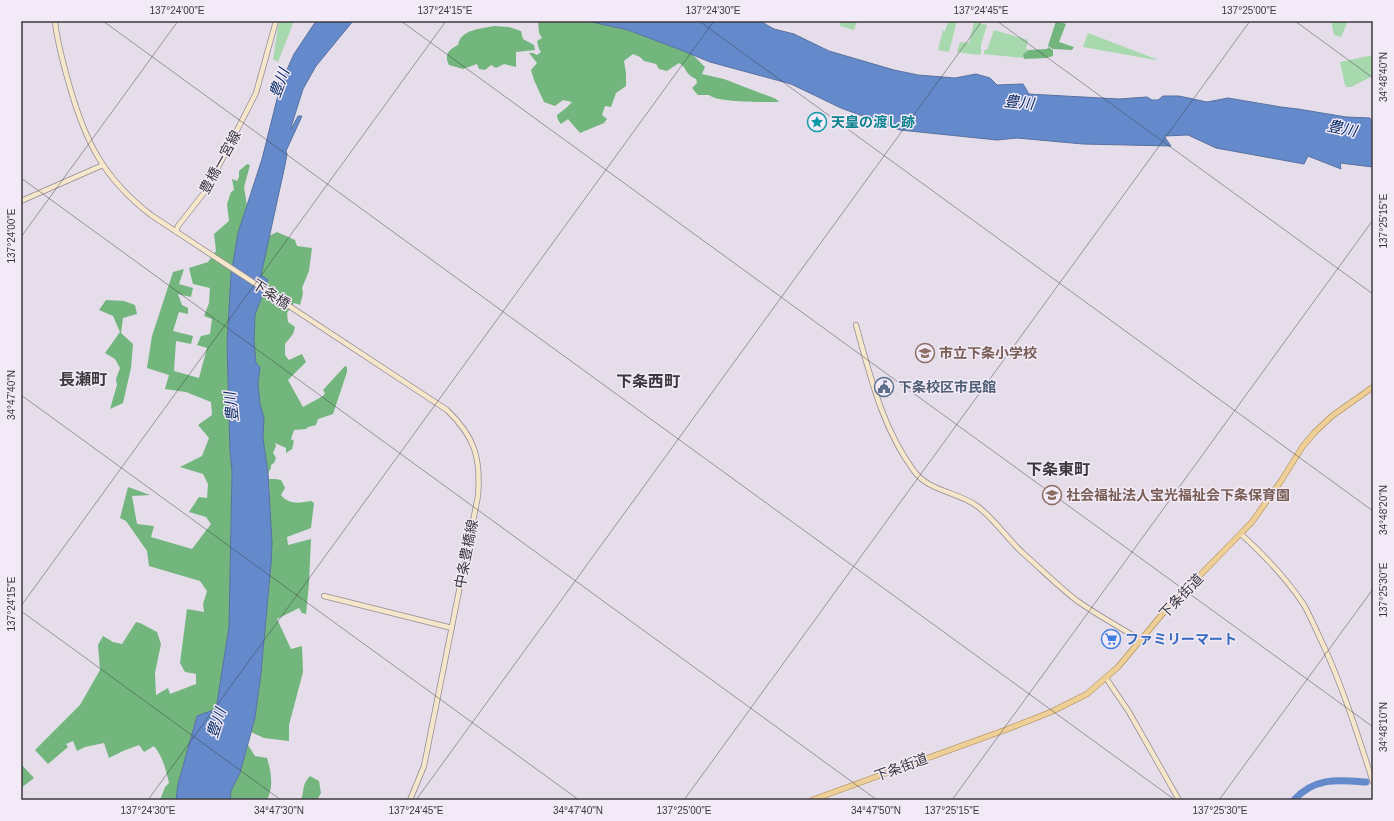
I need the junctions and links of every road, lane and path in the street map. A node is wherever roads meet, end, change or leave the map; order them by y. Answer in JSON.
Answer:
{"nodes":[{"id":1,"x":55,"y":21,"type":"edge"},
{"id":2,"x":276,"y":21,"type":"edge"},
{"id":3,"x":103,"y":165,"type":"junction"},
{"id":4,"x":21,"y":201,"type":"edge"},
{"id":5,"x":176,"y":232,"type":"junction"},
{"id":6,"x":856,"y":325,"type":"dead end"},
{"id":7,"x":366,"y":356,"type":"joint"},
{"id":8,"x":1373,"y":387,"type":"edge"},
{"id":9,"x":1241,"y":534,"type":"junction"},
{"id":10,"x":324,"y":596,"type":"dead end"},
{"id":11,"x":452,"y":628,"type":"junction"},
{"id":12,"x":1140,"y":640,"type":"junction"},
{"id":13,"x":1106,"y":678,"type":"junction"},
{"id":14,"x":1373,"y":782,"type":"edge"},
{"id":15,"x":410,"y":800,"type":"edge"},
{"id":16,"x":812,"y":800,"type":"edge"},
{"id":17,"x":1179,"y":800,"type":"edge"}],
"edges":[{"from":1,"to":3,"type":"main road"},
{"from":2,"to":5,"type":"main road","name":"豊橋一宮線"},
{"from":3,"to":4,"type":"main road"},
{"from":3,"to":5,"type":"main road"},
{"from":5,"to":7,"type":"main road","name":"下条橋"},
{"from":6,"to":12,"type":"main road"},
{"from":7,"to":11,"type":"main road","name":"中条豊橋線"},
{"from":8,"to":9,"type":"main road","name":"下条街道"},
{"from":9,"to":12,"type":"main road","name":"下条街道"},
{"from":9,"to":14,"type":"main road"},
{"from":10,"to":11,"type":"main road"},
{"from":11,"to":15,"type":"main road","name":"中条豊橋線"},
{"from":12,"to":13,"type":"main road","name":"下条街道"},
{"from":13,"to":16,"type":"main road","name":"下条街道"},
{"from":13,"to":17,"type":"main road"}]}
